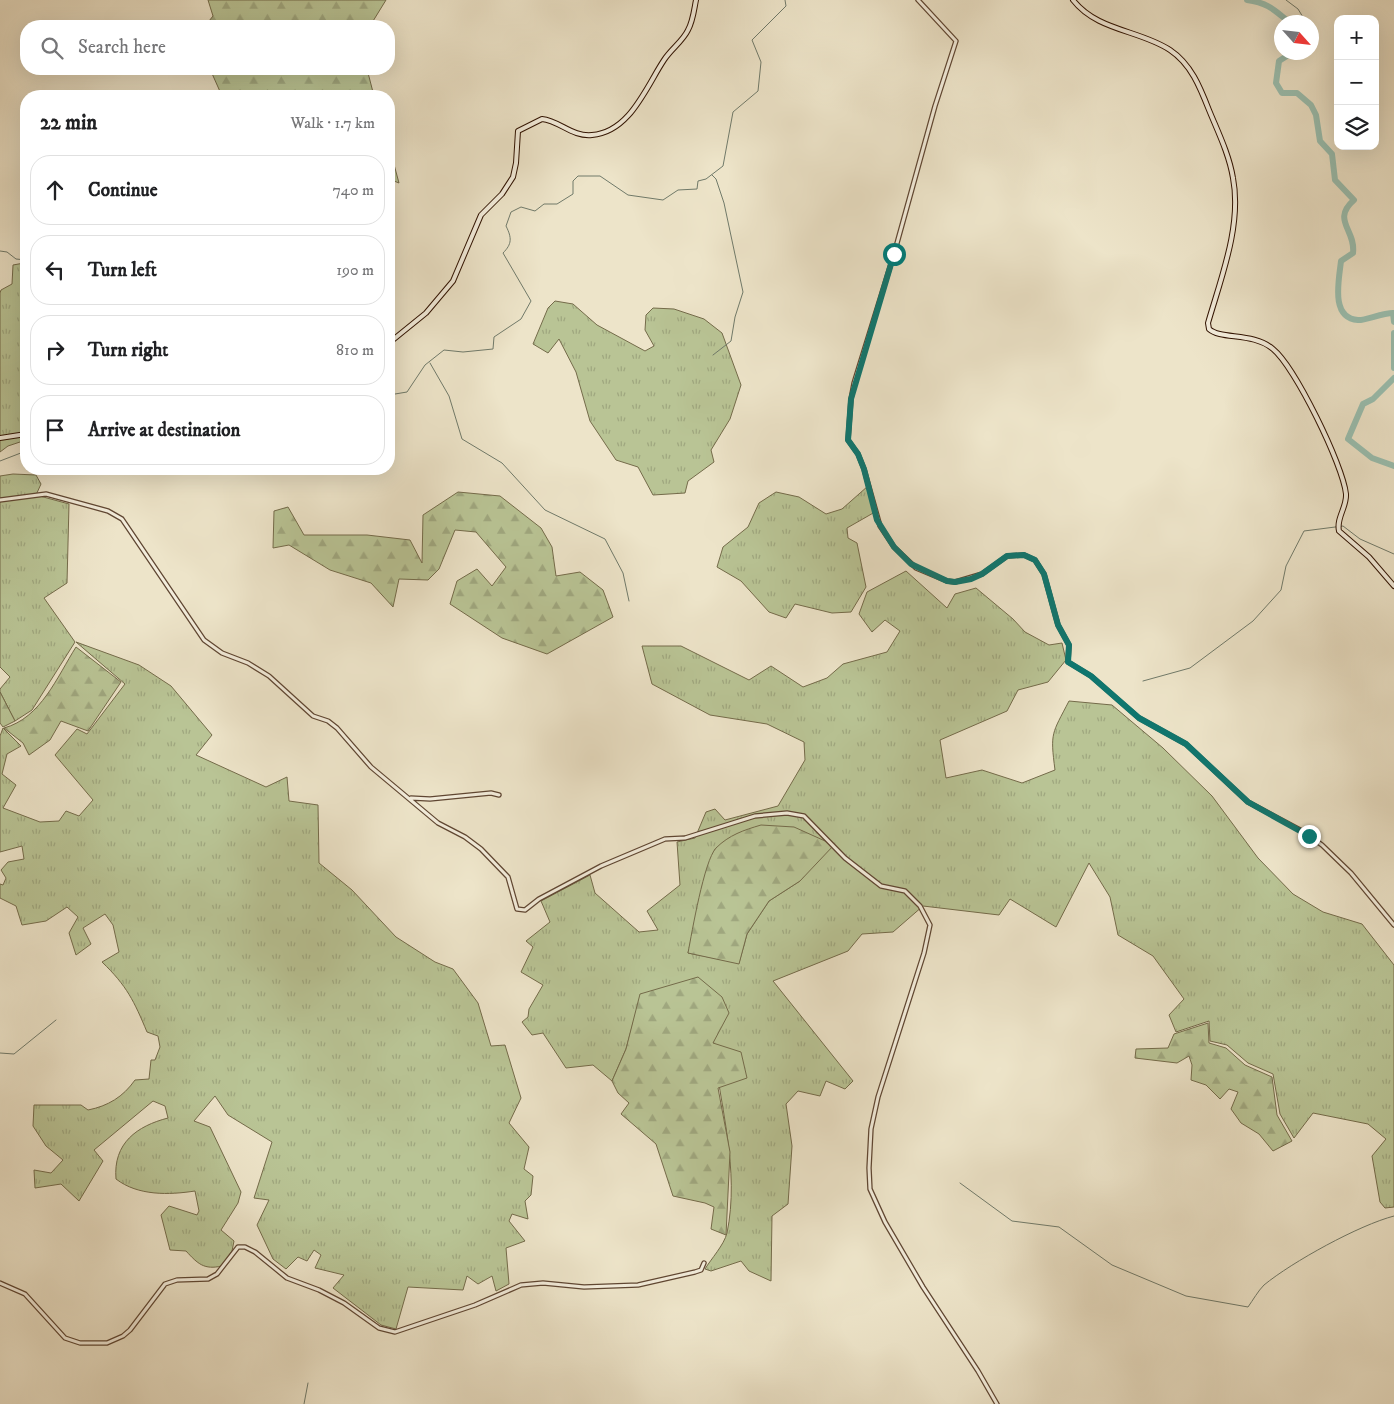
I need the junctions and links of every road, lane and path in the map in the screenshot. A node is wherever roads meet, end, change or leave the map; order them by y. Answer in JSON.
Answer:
{"nodes":[{"id":1,"x":696,"y":0,"type":"edge"},
{"id":2,"x":918,"y":0,"type":"edge"},
{"id":3,"x":1073,"y":0,"type":"edge"},
{"id":4,"x":395,"y":338,"type":"edge"},
{"id":5,"x":20,"y":435,"type":"edge"},
{"id":6,"x":0,"y":438,"type":"edge"},
{"id":7,"x":0,"y":500,"type":"edge"},
{"id":8,"x":1394,"y":586,"type":"edge"},
{"id":9,"x":499,"y":795,"type":"dead end"},
{"id":10,"x":410,"y":798,"type":"junction"},
{"id":11,"x":1394,"y":925,"type":"edge"},
{"id":12,"x":704,"y":1263,"type":"dead end"},
{"id":13,"x":0,"y":1283,"type":"edge"},
{"id":14,"x":997,"y":1404,"type":"edge"}],
"edges":[{"from":1,"to":4,"type":"street"},
{"from":2,"to":11,"type":"street"},
{"from":3,"to":8,"type":"street"},
{"from":5,"to":6,"type":"street"},
{"from":7,"to":10,"type":"street"},
{"from":9,"to":10,"type":"street"},
{"from":10,"to":14,"type":"street"},
{"from":12,"to":13,"type":"street"}]}
